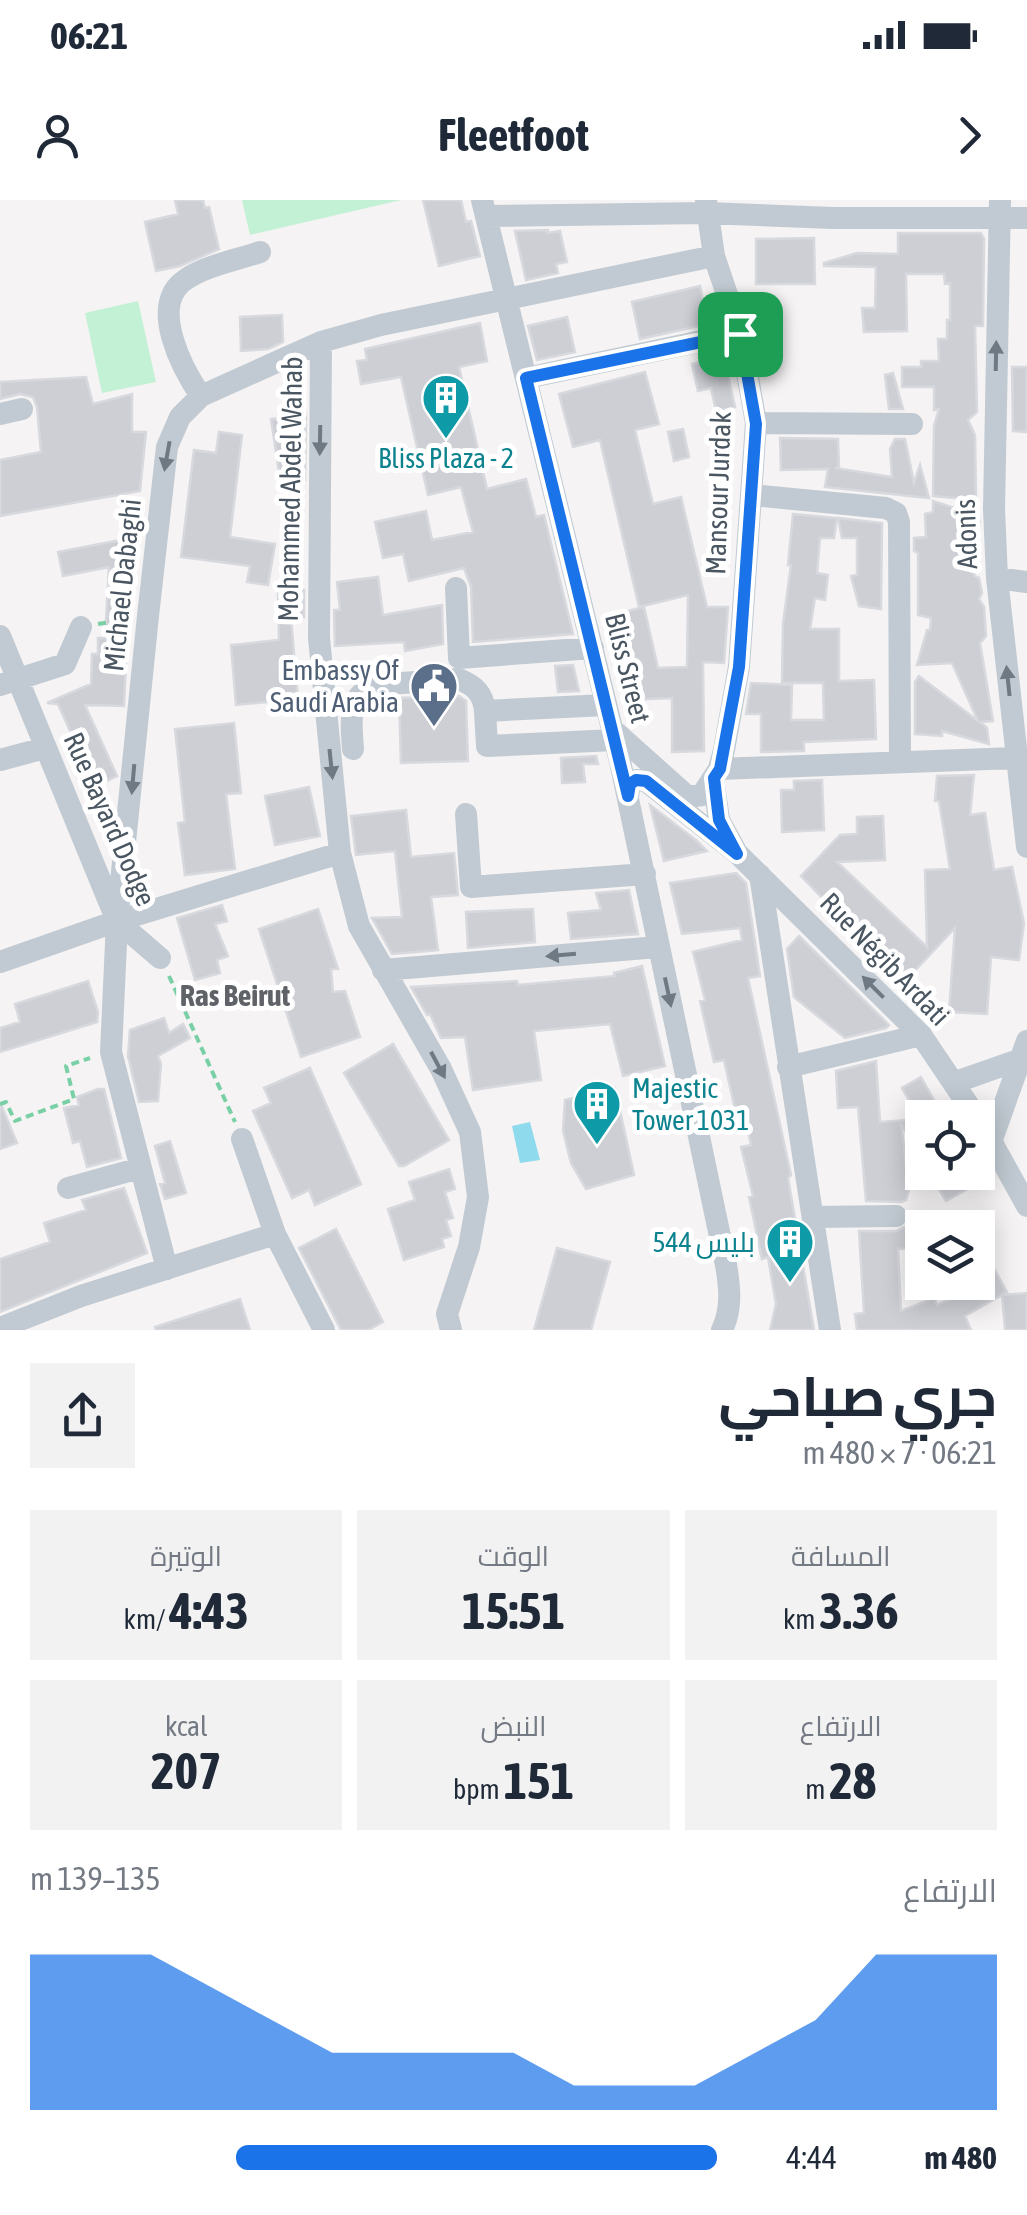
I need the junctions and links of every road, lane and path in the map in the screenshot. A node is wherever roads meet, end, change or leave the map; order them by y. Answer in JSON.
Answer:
{"nodes":[{"id":1,"x":706,"y":206,"type":"edge"},
{"id":2,"x":484,"y":208,"type":"edge"},
{"id":3,"x":999,"y":208,"type":"edge"},
{"id":4,"x":834,"y":209,"type":"edge"},
{"id":5,"x":1027,"y":218,"type":"edge"},
{"id":6,"x":260,"y":252,"type":"dead end"},
{"id":7,"x":714,"y":256,"type":"junction"},
{"id":8,"x":506,"y":300,"type":"junction"},
{"id":9,"x":740,"y":334,"type":"junction"},
{"id":10,"x":321,"y":342,"type":"junction"},
{"id":11,"x":526,"y":378,"type":"junction"},
{"id":12,"x":201,"y":396,"type":"junction"},
{"id":13,"x":756,"y":424,"type":"junction"},
{"id":14,"x":912,"y":424,"type":"dead end"},
{"id":15,"x":752,"y":495,"type":"junction"},
{"id":16,"x":997,"y":578,"type":"junction"},
{"id":17,"x":1027,"y":582,"type":"edge"},
{"id":18,"x":456,"y":588,"type":"dead end"},
{"id":19,"x":148,"y":616,"type":"junction"},
{"id":20,"x":81,"y":627,"type":"joint"},
{"id":21,"x":0,"y":636,"type":"edge"},
{"id":22,"x":592,"y":648,"type":"junction"},
{"id":23,"x":9,"y":682,"type":"edge"},
{"id":24,"x":606,"y":705,"type":"junction"},
{"id":25,"x":485,"y":711,"type":"junction"},
{"id":26,"x":614,"y":734,"type":"junction"},
{"id":27,"x":45,"y":748,"type":"junction"},
{"id":28,"x":353,"y":749,"type":"dead end"},
{"id":29,"x":1016,"y":758,"type":"junction"},
{"id":30,"x":0,"y":760,"type":"edge"},
{"id":31,"x":900,"y":762,"type":"junction"},
{"id":32,"x":716,"y":774,"type":"junction"},
{"id":33,"x":628,"y":796,"type":"junction"},
{"id":34,"x":466,"y":814,"type":"dead end"},
{"id":35,"x":79,"y":827,"type":"junction"},
{"id":36,"x":128,"y":835,"type":"junction"},
{"id":37,"x":1027,"y":847,"type":"edge"},
{"id":38,"x":340,"y":853,"type":"junction"},
{"id":39,"x":737,"y":854,"type":"junction"},
{"id":40,"x":645,"y":874,"type":"junction"},
{"id":41,"x":760,"y":874,"type":"junction"},
{"id":42,"x":117,"y":922,"type":"junction"},
{"id":43,"x":658,"y":947,"type":"junction"},
{"id":44,"x":160,"y":958,"type":"joint"},
{"id":45,"x":1,"y":959,"type":"edge"},
{"id":46,"x":382,"y":970,"type":"junction"},
{"id":47,"x":921,"y":1035,"type":"junction"},
{"id":48,"x":111,"y":1052,"type":"junction"},
{"id":49,"x":1025,"y":1053,"type":"edge"},
{"id":50,"x":788,"y":1068,"type":"junction"},
{"id":51,"x":956,"y":1082,"type":"junction"},
{"id":52,"x":966,"y":1100,"type":"edge"},
{"id":53,"x":0,"y":1104,"type":"edge"},
{"id":54,"x":995,"y":1132,"type":"edge"},
{"id":55,"x":242,"y":1139,"type":"joint"},
{"id":56,"x":995,"y":1147,"type":"edge"},
{"id":57,"x":140,"y":1168,"type":"junction"},
{"id":58,"x":1019,"y":1174,"type":"edge"},
{"id":59,"x":68,"y":1188,"type":"dead end"},
{"id":60,"x":1027,"y":1206,"type":"edge"},
{"id":61,"x":896,"y":1216,"type":"dead end"},
{"id":62,"x":814,"y":1217,"type":"junction"},
{"id":63,"x":275,"y":1234,"type":"junction"},
{"id":64,"x":166,"y":1269,"type":"junction"},
{"id":65,"x":41,"y":1322,"type":"edge"},
{"id":66,"x":0,"y":1328,"type":"edge"},
{"id":67,"x":324,"y":1330,"type":"edge"},
{"id":68,"x":451,"y":1330,"type":"edge"},
{"id":69,"x":722,"y":1330,"type":"edge"},
{"id":70,"x":830,"y":1330,"type":"edge"}],
"edges":[{"from":1,"to":2,"type":"street"},
{"from":1,"to":4,"type":"street"},
{"from":1,"to":7,"type":"street","name":"Mansour Jurdak"},
{"from":2,"to":8,"type":"street","name":"Bliss Street"},
{"from":3,"to":4,"type":"street"},
{"from":3,"to":5,"type":"street"},
{"from":16,"to":3,"type":"street","name":"Adonis","one_way":true},
{"from":6,"to":12,"type":"street"},
{"from":7,"to":8,"type":"street","name":"Mohammed Abdel Wahab"},
{"from":7,"to":9,"type":"street","name":"Mansour Jurdak"},
{"from":8,"to":10,"type":"street","name":"Mohammed Abdel Wahab"},
{"from":8,"to":11,"type":"street","name":"Bliss Street"},
{"from":9,"to":11,"type":"street"},
{"from":9,"to":13,"type":"street","name":"Mansour Jurdak"},
{"from":10,"to":12,"type":"street","name":"Michael Dabaghi"},
{"from":10,"to":38,"type":"street","name":"Mohammed Abdel Wahab","one_way":true},
{"from":11,"to":22,"type":"street","name":"Bliss Street"},
{"from":12,"to":19,"type":"street","name":"Michael Dabaghi","one_way":true},
{"from":13,"to":14,"type":"street"},
{"from":13,"to":15,"type":"street","name":"Mansour Jurdak"},
{"from":15,"to":31,"type":"street"},
{"from":15,"to":32,"type":"street","name":"Mansour Jurdak"},
{"from":16,"to":17,"type":"street"},
{"from":29,"to":16,"type":"street","name":"Adonis","one_way":true},
{"from":18,"to":22,"type":"street"},
{"from":19,"to":20,"type":"path"},
{"from":19,"to":36,"type":"street","name":"Michael Dabaghi","one_way":true},
{"from":20,"to":23,"type":"street"},
{"from":21,"to":23,"type":"street","name":"Rue Bayard Dodge"},
{"from":22,"to":24,"type":"street","name":"Bliss Street"},
{"from":23,"to":27,"type":"street","name":"Rue Bayard Dodge"},
{"from":24,"to":25,"type":"street"},
{"from":24,"to":26,"type":"street","name":"Bliss Street"},
{"from":25,"to":26,"type":"street"},
{"from":25,"to":28,"type":"street"},
{"from":26,"to":32,"type":"street"},
{"from":26,"to":33,"type":"street","name":"Bliss Street"},
{"from":27,"to":30,"type":"street"},
{"from":27,"to":35,"type":"street","name":"Rue Bayard Dodge"},
{"from":29,"to":31,"type":"street"},
{"from":29,"to":37,"type":"street","name":"Adonis"},
{"from":31,"to":32,"type":"street"},
{"from":32,"to":39,"type":"street","name":"Mansour Jurdak"},
{"from":33,"to":39,"type":"street","name":"Rue Négib Ardati"},
{"from":33,"to":40,"type":"street","name":"Bliss Street"},
{"from":34,"to":40,"type":"street"},
{"from":35,"to":36,"type":"street"},
{"from":35,"to":42,"type":"street","name":"Rue Bayard Dodge"},
{"from":36,"to":42,"type":"street","name":"Michael Dabaghi"},
{"from":38,"to":42,"type":"street"},
{"from":38,"to":46,"type":"street","name":"Mohammed Abdel Wahab"},
{"from":39,"to":41,"type":"street","name":"Rue Négib Ardati"},
{"from":40,"to":43,"type":"street","name":"Bliss Street"},
{"from":47,"to":41,"type":"street","name":"Rue Négib Ardati","one_way":true},
{"from":41,"to":50,"type":"street"},
{"from":42,"to":44,"type":"street","name":"Rue Bayard Dodge"},
{"from":42,"to":45,"type":"street"},
{"from":42,"to":48,"type":"street","name":"Michael Dabaghi"},
{"from":43,"to":46,"type":"street","one_way":true},
{"from":43,"to":69,"type":"street","name":"Bliss Street","one_way":true},
{"from":44,"to":55,"type":"path"},
{"from":46,"to":68,"type":"street","name":"Mohammed Abdel Wahab","one_way":true},
{"from":47,"to":50,"type":"street"},
{"from":47,"to":51,"type":"street","name":"Rue Négib Ardati"},
{"from":48,"to":53,"type":"path"},
{"from":48,"to":57,"type":"street","name":"Michael Dabaghi"},
{"from":49,"to":51,"type":"street"},
{"from":49,"to":54,"type":"street"},
{"from":50,"to":62,"type":"street"},
{"from":51,"to":52,"type":"street","name":"Rue Négib Ardati"},
{"from":55,"to":63,"type":"street"},
{"from":56,"to":58,"type":"street","name":"Rue Négib Ardati"},
{"from":57,"to":59,"type":"street"},
{"from":57,"to":64,"type":"street","name":"Michael Dabaghi"},
{"from":58,"to":60,"type":"street","name":"Rue Négib Ardati"},
{"from":61,"to":62,"type":"street"},
{"from":62,"to":70,"type":"street"},
{"from":63,"to":64,"type":"street"},
{"from":63,"to":67,"type":"street"},
{"from":64,"to":65,"type":"street"},
{"from":65,"to":66,"type":"street"}]}
